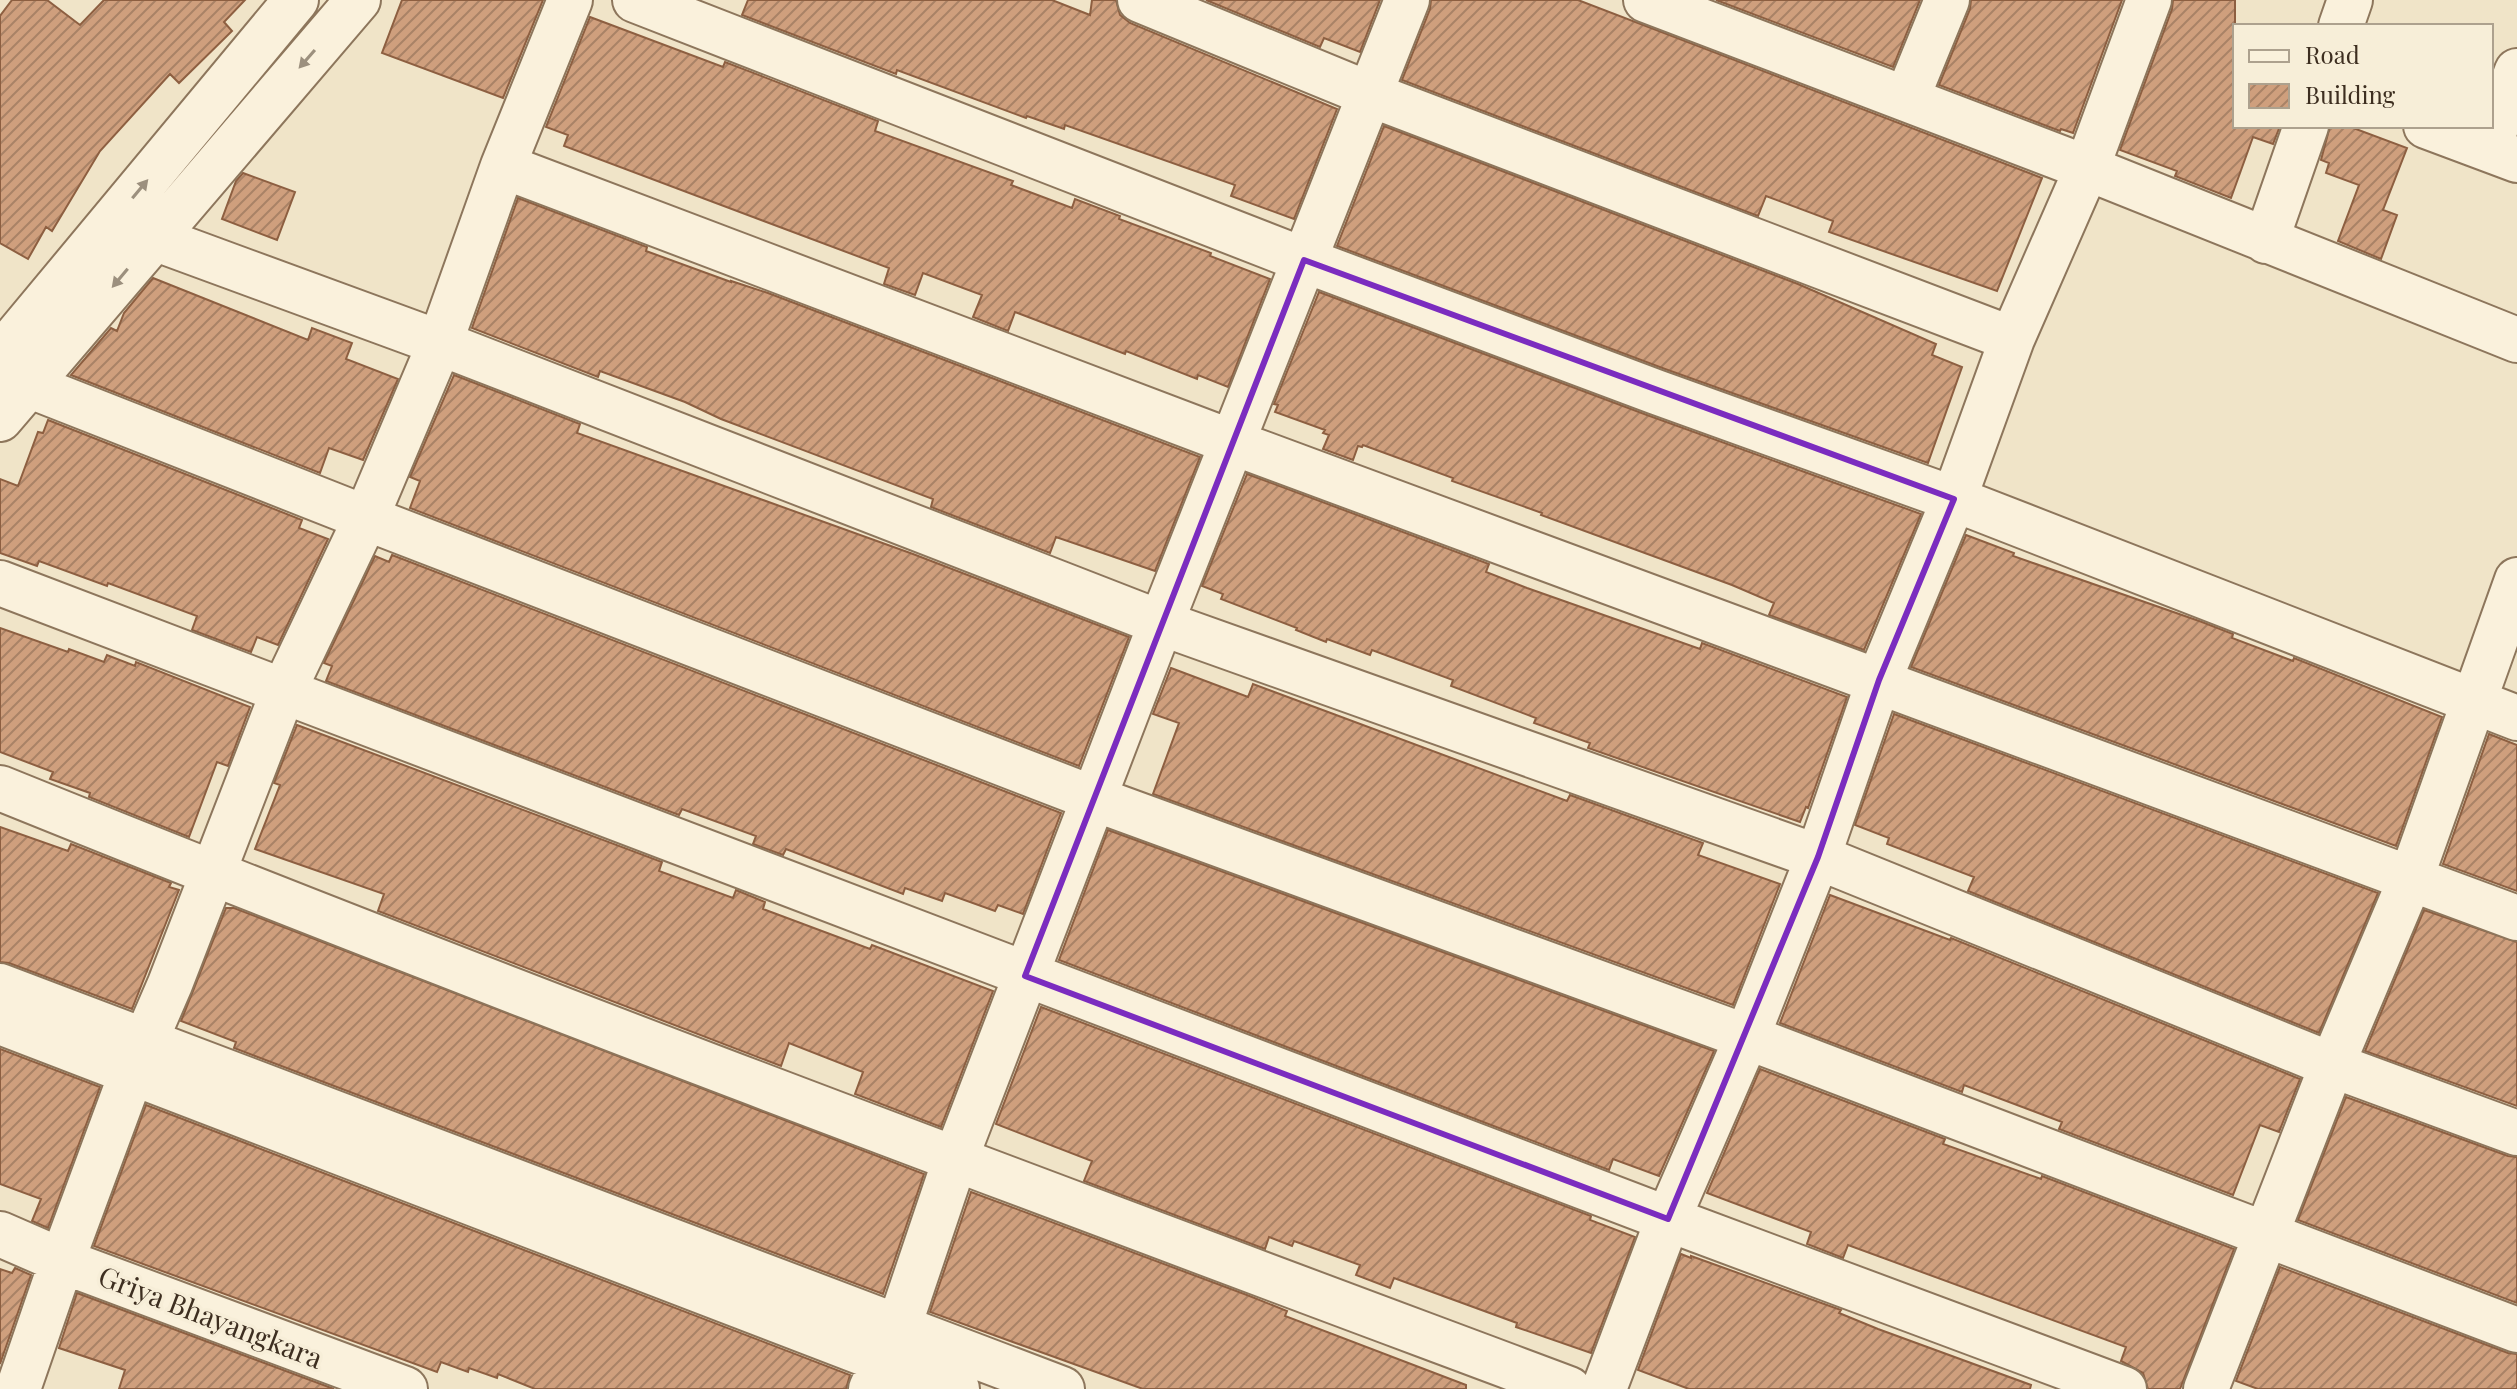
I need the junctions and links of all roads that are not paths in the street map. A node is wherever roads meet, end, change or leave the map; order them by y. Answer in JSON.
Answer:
{"nodes":[{"id":1,"x":296,"y":0,"type":"edge"},
{"id":2,"x":358,"y":0,"type":"edge"},
{"id":3,"x":570,"y":0,"type":"edge"},
{"id":4,"x":635,"y":0,"type":"edge"},
{"id":5,"x":1140,"y":0,"type":"edge"},
{"id":6,"x":1407,"y":0,"type":"edge"},
{"id":7,"x":1646,"y":0,"type":"edge"},
{"id":8,"x":1947,"y":0,"type":"edge"},
{"id":9,"x":2149,"y":0,"type":"edge"},
{"id":10,"x":2350,"y":0,"type":"edge"},
{"id":11,"x":2342,"y":24,"type":"edge"},
{"id":12,"x":2517,"y":71,"type":"edge"},
{"id":13,"x":1369,"y":94,"type":"junction"},
{"id":14,"x":1907,"y":98,"type":"junction"},
{"id":15,"x":2305,"y":128,"type":"edge"},
{"id":16,"x":2431,"y":128,"type":"edge"},
{"id":17,"x":2503,"y":155,"type":"edge"},
{"id":18,"x":503,"y":166,"type":"junction"},
{"id":19,"x":2087,"y":168,"type":"junction"},
{"id":20,"x":154,"y":238,"type":"junction"},
{"id":21,"x":2266,"y":241,"type":"junction"},
{"id":22,"x":1304,"y":260,"type":"junction"},
{"id":23,"x":2012,"y":339,"type":"junction"},
{"id":24,"x":2517,"y":340,"type":"edge"},
{"id":25,"x":440,"y":343,"type":"junction"},
{"id":26,"x":10,"y":372,"type":"edge"},
{"id":27,"x":0,"y":419,"type":"edge"},
{"id":28,"x":1234,"y":443,"type":"junction"},
{"id":29,"x":1954,"y":499,"type":"junction"},
{"id":30,"x":366,"y":518,"type":"junction"},
{"id":31,"x":2517,"y":580,"type":"edge"},
{"id":32,"x":0,"y":583,"type":"edge"},
{"id":33,"x":1161,"y":623,"type":"junction"},
{"id":34,"x":1879,"y":680,"type":"junction"},
{"id":35,"x":283,"y":692,"type":"junction"},
{"id":36,"x":2474,"y":701,"type":"junction"},
{"id":37,"x":2517,"y":718,"type":"edge"},
{"id":38,"x":0,"y":788,"type":"edge"},
{"id":39,"x":1095,"y":799,"type":"junction"},
{"id":40,"x":1818,"y":857,"type":"junction"},
{"id":41,"x":211,"y":874,"type":"junction"},
{"id":42,"x":2411,"y":878,"type":"junction"},
{"id":43,"x":2517,"y":918,"type":"edge"},
{"id":44,"x":1025,"y":976,"type":"junction"},
{"id":45,"x":0,"y":986,"type":"edge"},
{"id":46,"x":0,"y":1022,"type":"edge"},
{"id":47,"x":1747,"y":1037,"type":"junction"},
{"id":48,"x":140,"y":1054,"type":"junction"},
{"id":49,"x":2332,"y":1065,"type":"junction"},
{"id":50,"x":2517,"y":1133,"type":"edge"},
{"id":51,"x":955,"y":1160,"type":"junction"},
{"id":52,"x":1668,"y":1219,"type":"junction"},
{"id":53,"x":0,"y":1234,"type":"edge"},
{"id":54,"x":2265,"y":1235,"type":"junction"},
{"id":55,"x":62,"y":1261,"type":"junction"},
{"id":56,"x":2517,"y":1330,"type":"edge"},
{"id":57,"x":886,"y":1354,"type":"edge"},
{"id":58,"x":18,"y":1389,"type":"edge"},
{"id":59,"x":405,"y":1389,"type":"edge"},
{"id":60,"x":957,"y":1389,"type":"edge"},
{"id":61,"x":1062,"y":1389,"type":"edge"},
{"id":62,"x":1569,"y":1389,"type":"edge"},
{"id":63,"x":1604,"y":1389,"type":"edge"},
{"id":64,"x":2124,"y":1389,"type":"edge"},
{"id":65,"x":2206,"y":1389,"type":"edge"}],
"edges":[{"from":26,"to":1,"type":"street","one_way":true},
{"from":2,"to":20,"type":"street","one_way":true},
{"from":3,"to":18,"type":"street"},
{"from":4,"to":22,"type":"street"},
{"from":5,"to":13,"type":"street"},
{"from":6,"to":13,"type":"street"},
{"from":7,"to":14,"type":"street"},
{"from":8,"to":14,"type":"street"},
{"from":9,"to":19,"type":"street"},
{"from":10,"to":11,"type":"street"},
{"from":12,"to":17,"type":"street"},
{"from":13,"to":22,"type":"street"},
{"from":13,"to":23,"type":"street"},
{"from":14,"to":19,"type":"street"},
{"from":15,"to":21,"type":"street"},
{"from":16,"to":17,"type":"street"},
{"from":18,"to":25,"type":"street"},
{"from":18,"to":28,"type":"street"},
{"from":19,"to":21,"type":"street"},
{"from":19,"to":23,"type":"street"},
{"from":20,"to":25,"type":"street"},
{"from":20,"to":26,"type":"street","one_way":true},
{"from":21,"to":24,"type":"street"},
{"from":22,"to":28,"type":"street"},
{"from":22,"to":29,"type":"street"},
{"from":23,"to":29,"type":"street"},
{"from":25,"to":30,"type":"street"},
{"from":25,"to":33,"type":"street"},
{"from":26,"to":27,"type":"street"},
{"from":26,"to":30,"type":"street"},
{"from":28,"to":33,"type":"street"},
{"from":28,"to":34,"type":"street"},
{"from":29,"to":34,"type":"street"},
{"from":29,"to":36,"type":"street"},
{"from":30,"to":35,"type":"street"},
{"from":30,"to":39,"type":"street"},
{"from":31,"to":36,"type":"street"},
{"from":32,"to":35,"type":"street"},
{"from":33,"to":39,"type":"street"},
{"from":33,"to":40,"type":"street"},
{"from":34,"to":40,"type":"street"},
{"from":34,"to":42,"type":"street"},
{"from":35,"to":41,"type":"street"},
{"from":35,"to":44,"type":"street"},
{"from":36,"to":37,"type":"street"},
{"from":36,"to":42,"type":"street"},
{"from":38,"to":41,"type":"street"},
{"from":39,"to":44,"type":"street"},
{"from":39,"to":47,"type":"street"},
{"from":40,"to":47,"type":"street"},
{"from":40,"to":49,"type":"street"},
{"from":41,"to":48,"type":"street"},
{"from":41,"to":51,"type":"street"},
{"from":42,"to":43,"type":"street"},
{"from":42,"to":49,"type":"street"},
{"from":44,"to":51,"type":"street"},
{"from":44,"to":52,"type":"street"},
{"from":45,"to":48,"type":"street"},
{"from":46,"to":48,"type":"street"},
{"from":47,"to":52,"type":"street"},
{"from":47,"to":54,"type":"street"},
{"from":48,"to":55,"type":"street"},
{"from":48,"to":57,"type":"street"},
{"from":49,"to":50,"type":"street"},
{"from":49,"to":54,"type":"street"},
{"from":51,"to":57,"type":"street"},
{"from":51,"to":62,"type":"street"},
{"from":52,"to":63,"type":"street"},
{"from":52,"to":64,"type":"street"},
{"from":53,"to":55,"type":"street","name":"Griya Bhayangkara"},
{"from":54,"to":56,"type":"street"},
{"from":54,"to":65,"type":"street"},
{"from":55,"to":58,"type":"street","name":"Griya Bhayangkara"},
{"from":55,"to":59,"type":"street","name":"Griya Bhayangkara"},
{"from":57,"to":60,"type":"street"},
{"from":57,"to":61,"type":"street"}]}
